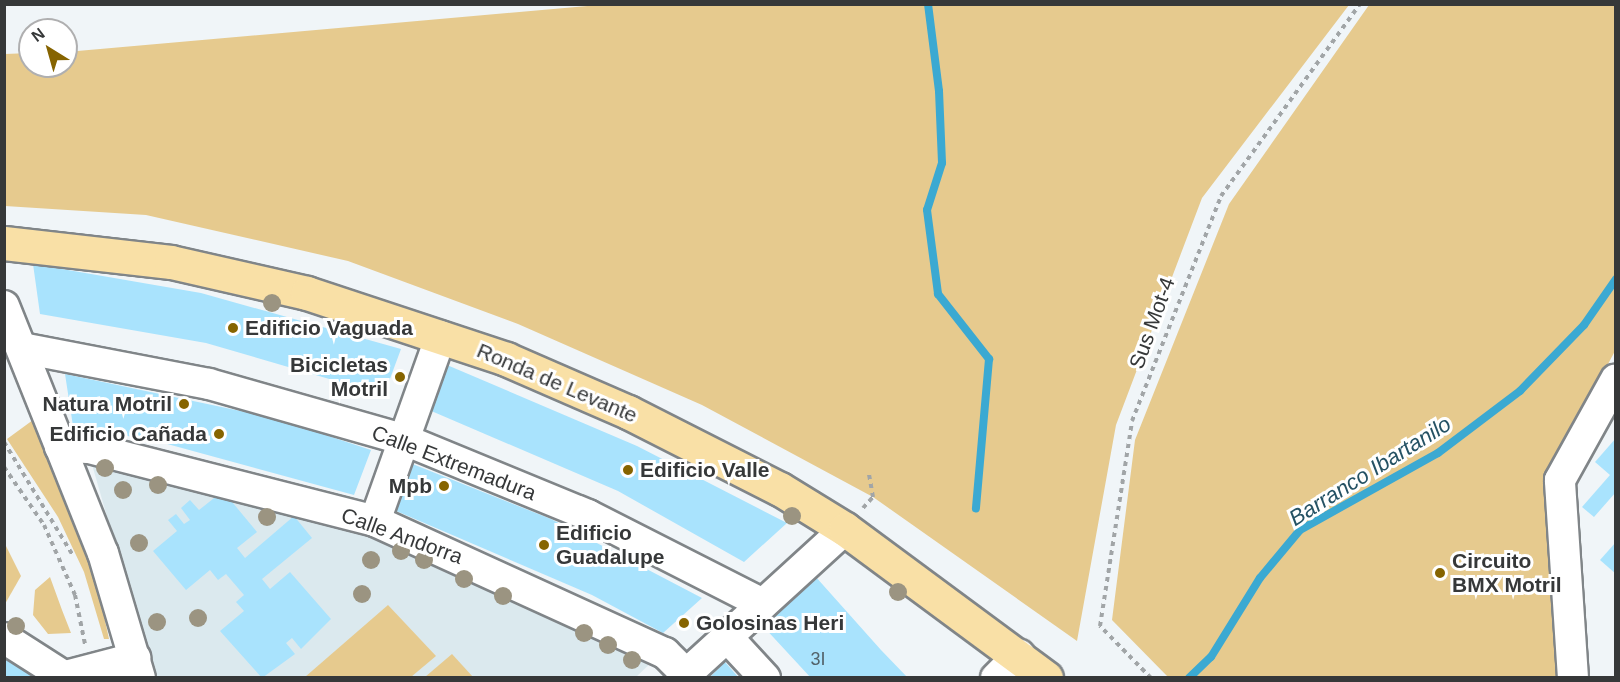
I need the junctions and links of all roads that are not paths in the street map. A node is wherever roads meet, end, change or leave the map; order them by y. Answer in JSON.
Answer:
{"nodes":[{"id":1,"x":4,"y":243,"type":"edge"},
{"id":2,"x":4,"y":306,"type":"edge"},
{"id":3,"x":441,"y":336,"type":"junction"},
{"id":4,"x":22,"y":348,"type":"junction"},
{"id":5,"x":1616,"y":379,"type":"edge"},
{"id":6,"x":405,"y":441,"type":"junction"},
{"id":7,"x":60,"y":447,"type":"junction"},
{"id":8,"x":375,"y":521,"type":"junction"},
{"id":9,"x":845,"y":529,"type":"junction"},
{"id":10,"x":763,"y":604,"type":"junction"},
{"id":11,"x":727,"y":637,"type":"junction"},
{"id":12,"x":4,"y":638,"type":"edge"},
{"id":13,"x":1019,"y":655,"type":"junction"},
{"id":14,"x":138,"y":668,"type":"edge"},
{"id":15,"x":684,"y":676,"type":"edge"},
{"id":16,"x":61,"y":677,"type":"edge"},
{"id":17,"x":765,"y":678,"type":"edge"},
{"id":18,"x":996,"y":678,"type":"edge"},
{"id":19,"x":1046,"y":678,"type":"edge"},
{"id":20,"x":1572,"y":678,"type":"edge"}],
"edges":[{"from":1,"to":3,"type":"main road","name":"Ronda de Levante"},
{"from":2,"to":4,"type":"street"},
{"from":3,"to":6,"type":"street"},
{"from":3,"to":9,"type":"main road","name":"Ronda de Levante"},
{"from":4,"to":6,"type":"street","name":"Calle Extremadura"},
{"from":4,"to":7,"type":"street"},
{"from":5,"to":20,"type":"street"},
{"from":6,"to":8,"type":"street"},
{"from":6,"to":10,"type":"street","name":"Calle Extremadura"},
{"from":7,"to":8,"type":"street","name":"Calle Andorra"},
{"from":7,"to":14,"type":"street"},
{"from":8,"to":15,"type":"street","name":"Calle Andorra"},
{"from":9,"to":10,"type":"street"},
{"from":9,"to":13,"type":"main road","name":"Ronda de Levante"},
{"from":10,"to":11,"type":"street"},
{"from":11,"to":15,"type":"street"},
{"from":11,"to":17,"type":"street"},
{"from":12,"to":16,"type":"street"},
{"from":13,"to":18,"type":"street"},
{"from":13,"to":19,"type":"main road","name":"Ronda de Levante"},
{"from":14,"to":16,"type":"street"}]}
